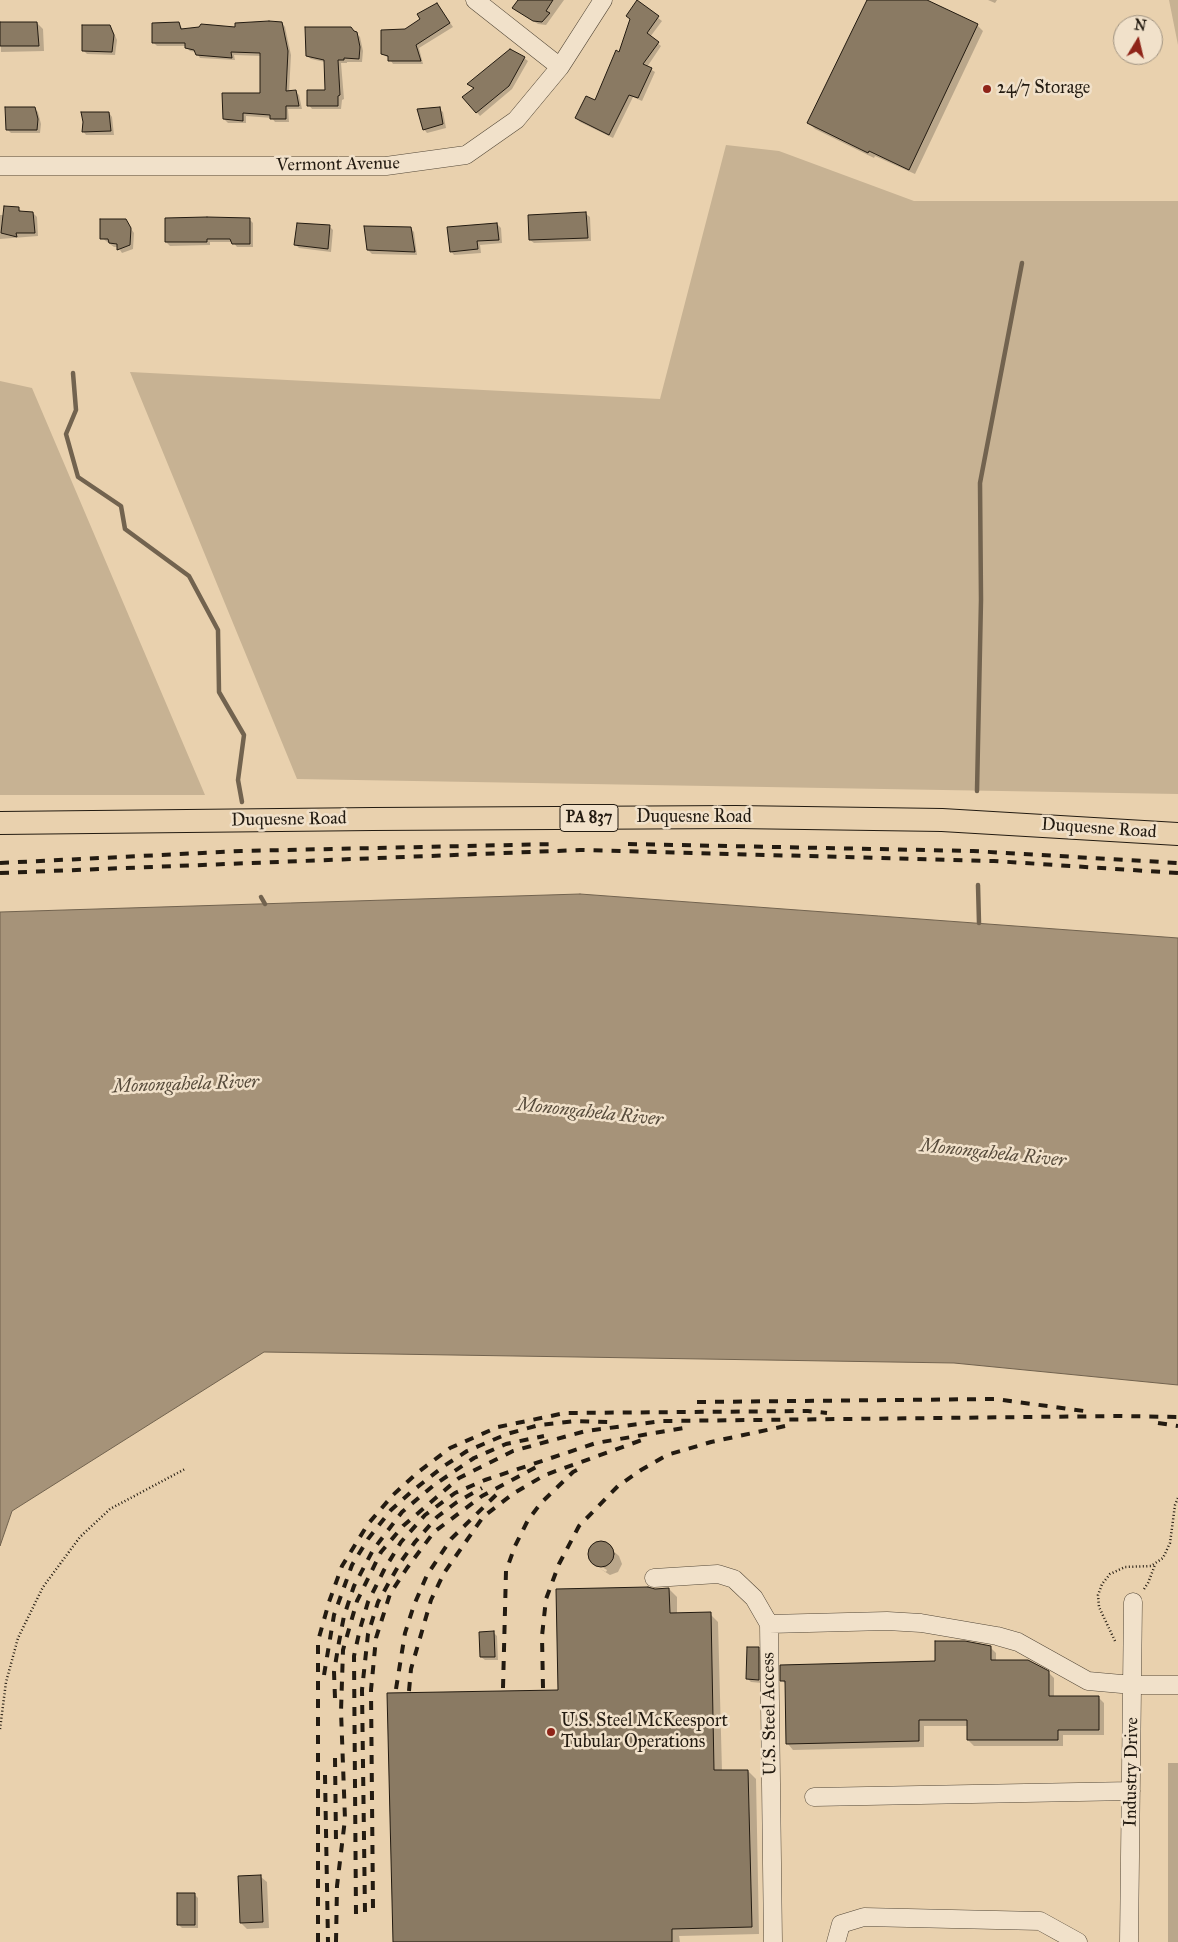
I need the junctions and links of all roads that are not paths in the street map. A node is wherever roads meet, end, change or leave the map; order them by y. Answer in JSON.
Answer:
{"nodes":[{"id":1,"x":475,"y":0,"type":"edge"},
{"id":2,"x":604,"y":0,"type":"edge"},
{"id":3,"x":560,"y":67,"type":"junction"},
{"id":4,"x":0,"y":166,"type":"edge"},
{"id":5,"x":0,"y":823,"type":"edge"},
{"id":6,"x":1178,"y":834,"type":"edge"},
{"id":7,"x":654,"y":1578,"type":"dead end"},
{"id":8,"x":1134,"y":1602,"type":"road end"},
{"id":9,"x":769,"y":1624,"type":"junction"},
{"id":10,"x":1133,"y":1685,"type":"junction"},
{"id":11,"x":1178,"y":1685,"type":"edge"},
{"id":12,"x":1131,"y":1790,"type":"junction"},
{"id":13,"x":814,"y":1796,"type":"dead end"},
{"id":14,"x":773,"y":1942,"type":"edge"},
{"id":15,"x":836,"y":1942,"type":"edge"},
{"id":16,"x":1078,"y":1942,"type":"edge"},
{"id":17,"x":1129,"y":1942,"type":"edge"}],
"edges":[{"from":1,"to":3,"type":"street"},
{"from":2,"to":3,"type":"street","name":"Vermont Avenue"},
{"from":3,"to":4,"type":"street","name":"Vermont Avenue"},
{"from":5,"to":6,"type":"main road","name":"Duquesne Road","number":"PA 837"},
{"from":7,"to":9,"type":"street","name":"U.S. Steel Access"},
{"from":8,"to":10,"type":"street","name":"Industry Drive"},
{"from":9,"to":10,"type":"street"},
{"from":9,"to":14,"type":"street","name":"U.S. Steel Access"},
{"from":10,"to":11,"type":"street"},
{"from":10,"to":12,"type":"street","name":"Industry Drive"},
{"from":12,"to":13,"type":"street"},
{"from":12,"to":17,"type":"street","name":"Industry Drive"},
{"from":15,"to":16,"type":"street"}]}
